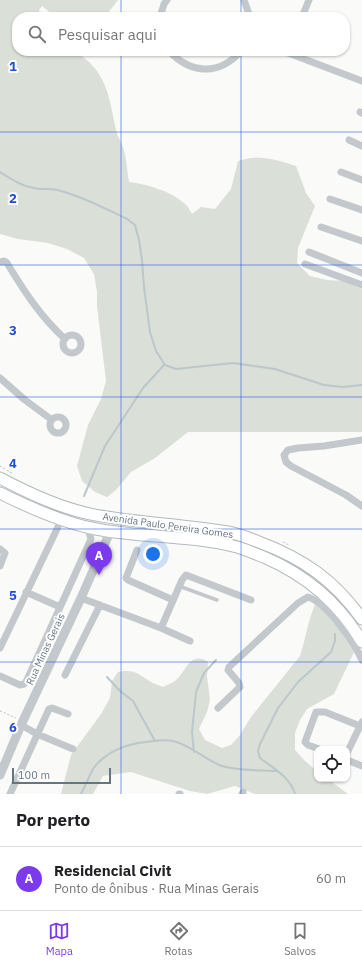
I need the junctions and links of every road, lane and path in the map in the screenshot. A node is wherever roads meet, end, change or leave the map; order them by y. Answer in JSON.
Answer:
{"nodes":[{"id":1,"x":167,"y":0,"type":"edge"},
{"id":2,"x":244,"y":0,"type":"edge"},
{"id":3,"x":309,"y":0,"type":"edge"},
{"id":4,"x":162,"y":12,"type":"edge"},
{"id":5,"x":248,"y":12,"type":"edge"},
{"id":6,"x":304,"y":12,"type":"edge"},
{"id":7,"x":173,"y":56,"type":"edge"},
{"id":8,"x":237,"y":56,"type":"edge"},
{"id":9,"x":297,"y":56,"type":"edge"},
{"id":10,"x":362,"y":81,"type":"edge"},
{"id":11,"x":349,"y":140,"type":"dead end"},
{"id":12,"x":362,"y":146,"type":"edge"},
{"id":13,"x":341,"y":172,"type":"dead end"},
{"id":14,"x":362,"y":180,"type":"edge"},
{"id":15,"x":330,"y":199,"type":"dead end"},
{"id":16,"x":362,"y":210,"type":"edge"},
{"id":17,"x":321,"y":227,"type":"dead end"},
{"id":18,"x":362,"y":242,"type":"edge"},
{"id":19,"x":309,"y":252,"type":"dead end"},
{"id":20,"x":0,"y":262,"type":"edge"},
{"id":21,"x":305,"y":264,"type":"dead end"},
{"id":22,"x":362,"y":271,"type":"edge"},
{"id":23,"x":359,"y":284,"type":"edge"},
{"id":24,"x":65,"y":339,"type":"dead end"},
{"id":25,"x":0,"y":378,"type":"edge"},
{"id":26,"x":52,"y":420,"type":"dead end"},
{"id":27,"x":362,"y":440,"type":"edge"},
{"id":28,"x":0,"y":466,"type":"edge"},
{"id":29,"x":17,"y":477,"type":"dead end"},
{"id":30,"x":0,"y":478,"type":"edge"},
{"id":31,"x":0,"y":493,"type":"edge"},
{"id":32,"x":362,"y":506,"type":"edge"},
{"id":33,"x":58,"y":527,"type":"dead end"},
{"id":34,"x":90,"y":528,"type":"junction"},
{"id":35,"x":110,"y":532,"type":"junction"},
{"id":36,"x":0,"y":549,"type":"edge"},
{"id":37,"x":137,"y":550,"type":"dead end"},
{"id":38,"x":0,"y":566,"type":"edge"},
{"id":39,"x":179,"y":586,"type":"junction"},
{"id":40,"x":26,"y":592,"type":"junction"},
{"id":41,"x":81,"y":598,"type":"junction"},
{"id":42,"x":173,"y":600,"type":"junction"},
{"id":43,"x":217,"y":600,"type":"dead end"},
{"id":44,"x":251,"y":600,"type":"dead end"},
{"id":45,"x":100,"y":605,"type":"junction"},
{"id":46,"x":60,"y":607,"type":"junction"},
{"id":47,"x":362,"y":619,"type":"edge"},
{"id":48,"x":161,"y":628,"type":"junction"},
{"id":49,"x":190,"y":641,"type":"dead end"},
{"id":50,"x":362,"y":642,"type":"edge"},
{"id":51,"x":0,"y":648,"type":"edge"},
{"id":52,"x":362,"y":660,"type":"edge"},
{"id":53,"x":65,"y":675,"type":"dead end"},
{"id":54,"x":0,"y":676,"type":"edge"},
{"id":55,"x":218,"y":708,"type":"dead end"},
{"id":56,"x":0,"y":711,"type":"edge"},
{"id":57,"x":68,"y":714,"type":"dead end"},
{"id":58,"x":22,"y":723,"type":"junction"},
{"id":59,"x":361,"y":724,"type":"edge"},
{"id":60,"x":37,"y":734,"type":"junction"},
{"id":61,"x":314,"y":747,"type":"edge"},
{"id":62,"x":350,"y":747,"type":"edge"},
{"id":63,"x":73,"y":749,"type":"dead end"},
{"id":64,"x":350,"y":761,"type":"edge"},
{"id":65,"x":362,"y":766,"type":"edge"},
{"id":66,"x":0,"y":775,"type":"edge"},
{"id":67,"x":10,"y":794,"type":"edge"}],
"edges":[{"from":1,"to":4,"type":"street"},
{"from":2,"to":5,"type":"street"},
{"from":3,"to":6,"type":"street"},
{"from":7,"to":8,"type":"street"},
{"from":9,"to":10,"type":"street"},
{"from":11,"to":12,"type":"street"},
{"from":13,"to":14,"type":"street"},
{"from":15,"to":16,"type":"street"},
{"from":17,"to":18,"type":"street"},
{"from":19,"to":22,"type":"street"},
{"from":20,"to":24,"type":"street"},
{"from":21,"to":23,"type":"street"},
{"from":22,"to":23,"type":"street"},
{"from":25,"to":26,"type":"street"},
{"from":27,"to":32,"type":"street"},
{"from":28,"to":29,"type":"path"},
{"from":30,"to":47,"type":"main road","name":"Avenida Paulo Pereira Gomes"},
{"from":31,"to":34,"type":"main road","name":"Avenida Paulo Pereira Gomes"},
{"from":33,"to":40,"type":"street"},
{"from":34,"to":35,"type":"main road","name":"Avenida Paulo Pereira Gomes"},
{"from":34,"to":46,"type":"street"},
{"from":35,"to":41,"type":"street","name":"Rua Minas Gerais"},
{"from":35,"to":50,"type":"main road","name":"Avenida Paulo Pereira Gomes"},
{"from":36,"to":38,"type":"street"},
{"from":37,"to":42,"type":"street"},
{"from":39,"to":42,"type":"street"},
{"from":39,"to":43,"type":"lane"},
{"from":39,"to":44,"type":"street"},
{"from":40,"to":46,"type":"street"},
{"from":40,"to":51,"type":"street"},
{"from":41,"to":45,"type":"street"},
{"from":41,"to":58,"type":"street","name":"Rua Minas Gerais"},
{"from":42,"to":48,"type":"street"},
{"from":45,"to":48,"type":"street"},
{"from":45,"to":53,"type":"street"},
{"from":46,"to":54,"type":"street"},
{"from":48,"to":49,"type":"street"},
{"from":52,"to":55,"type":"street"},
{"from":56,"to":58,"type":"path"},
{"from":57,"to":60,"type":"street"},
{"from":58,"to":60,"type":"street"},
{"from":58,"to":66,"type":"street","name":"Rua Minas Gerais"},
{"from":59,"to":61,"type":"street"},
{"from":59,"to":62,"type":"street"},
{"from":60,"to":63,"type":"street"},
{"from":60,"to":67,"type":"street"},
{"from":64,"to":65,"type":"street"}]}
